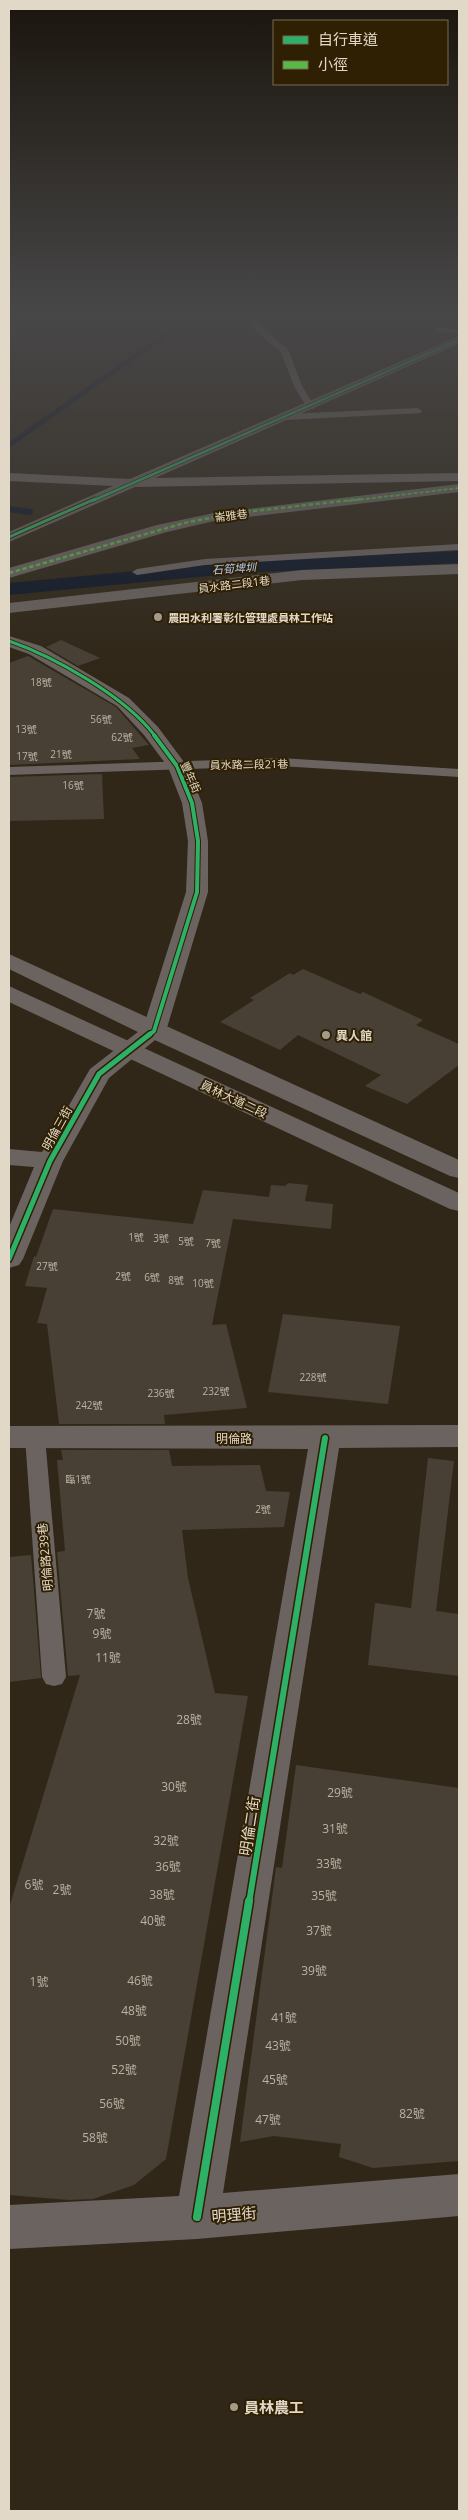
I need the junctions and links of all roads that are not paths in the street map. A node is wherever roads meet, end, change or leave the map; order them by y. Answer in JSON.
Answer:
{"nodes":[{"id":1,"x":250,"y":433,"type":"edge"},
{"id":2,"x":9,"y":477,"type":"edge"},
{"id":3,"x":459,"y":477,"type":"edge"},
{"id":4,"x":132,"y":483,"type":"junction"},
{"id":5,"x":9,"y":487,"type":"edge"},
{"id":6,"x":459,"y":487,"type":"edge"},
{"id":7,"x":114,"y":491,"type":"junction"},
{"id":8,"x":9,"y":537,"type":"edge"},
{"id":9,"x":459,"y":547,"type":"edge"},
{"id":10,"x":459,"y":568,"type":"edge"},
{"id":11,"x":137,"y":572,"type":"dead end"},
{"id":12,"x":9,"y":573,"type":"edge"},
{"id":13,"x":9,"y":608,"type":"edge"},
{"id":14,"x":9,"y":641,"type":"edge"},
{"id":15,"x":177,"y":766,"type":"junction"},
{"id":16,"x":9,"y":771,"type":"edge"},
{"id":17,"x":459,"y":773,"type":"edge"},
{"id":18,"x":9,"y":961,"type":"edge"},
{"id":19,"x":9,"y":993,"type":"edge"},
{"id":20,"x":154,"y":1031,"type":"junction"},
{"id":21,"x":130,"y":1050,"type":"junction"},
{"id":22,"x":9,"y":1157,"type":"edge"},
{"id":23,"x":50,"y":1161,"type":"junction"},
{"id":24,"x":459,"y":1170,"type":"edge"},
{"id":25,"x":459,"y":1203,"type":"edge"},
{"id":26,"x":9,"y":1259,"type":"edge"},
{"id":27,"x":459,"y":1436,"type":"edge"},
{"id":28,"x":22,"y":1437,"type":"edge"},
{"id":29,"x":324,"y":1438,"type":"junction"},
{"id":30,"x":54,"y":1677,"type":"dead end"},
{"id":31,"x":459,"y":2195,"type":"edge"},
{"id":32,"x":197,"y":2217,"type":"junction"},
{"id":33,"x":9,"y":2227,"type":"edge"}],
"edges":[{"from":1,"to":4,"type":"street"},
{"from":2,"to":4,"type":"street"},
{"from":3,"to":4,"type":"street"},
{"from":4,"to":7,"type":"street"},
{"from":5,"to":7,"type":"street"},
{"from":6,"to":7,"type":"street"},
{"from":6,"to":12,"type":"street","name":"崙雅巷"},
{"from":7,"to":8,"type":"street"},
{"from":9,"to":11,"type":"lane"},
{"from":10,"to":13,"type":"street","name":"員水路二段1巷"},
{"from":14,"to":15,"type":"street","name":"豐年街"},
{"from":15,"to":16,"type":"lane","name":"員水路二段21巷"},
{"from":15,"to":17,"type":"lane","name":"員水路二段21巷"},
{"from":15,"to":20,"type":"street","name":"豐年街"},
{"from":18,"to":20,"type":"street"},
{"from":19,"to":21,"type":"street","name":"員林大道二段"},
{"from":20,"to":21,"type":"street","name":"明倫三街"},
{"from":20,"to":24,"type":"street"},
{"from":21,"to":23,"type":"street","name":"明倫三街"},
{"from":21,"to":25,"type":"street","name":"員林大道二段"},
{"from":22,"to":23,"type":"street"},
{"from":23,"to":26,"type":"street","name":"明倫三街"},
{"from":27,"to":29,"type":"street","name":"明倫路"},
{"from":28,"to":29,"type":"street","name":"明倫路"},
{"from":28,"to":30,"type":"lane","name":"明倫路239巷"},
{"from":29,"to":32,"type":"street","name":"明倫二街"},
{"from":31,"to":32,"type":"street","name":"明理街"},
{"from":32,"to":33,"type":"street","name":"明理街"}]}
